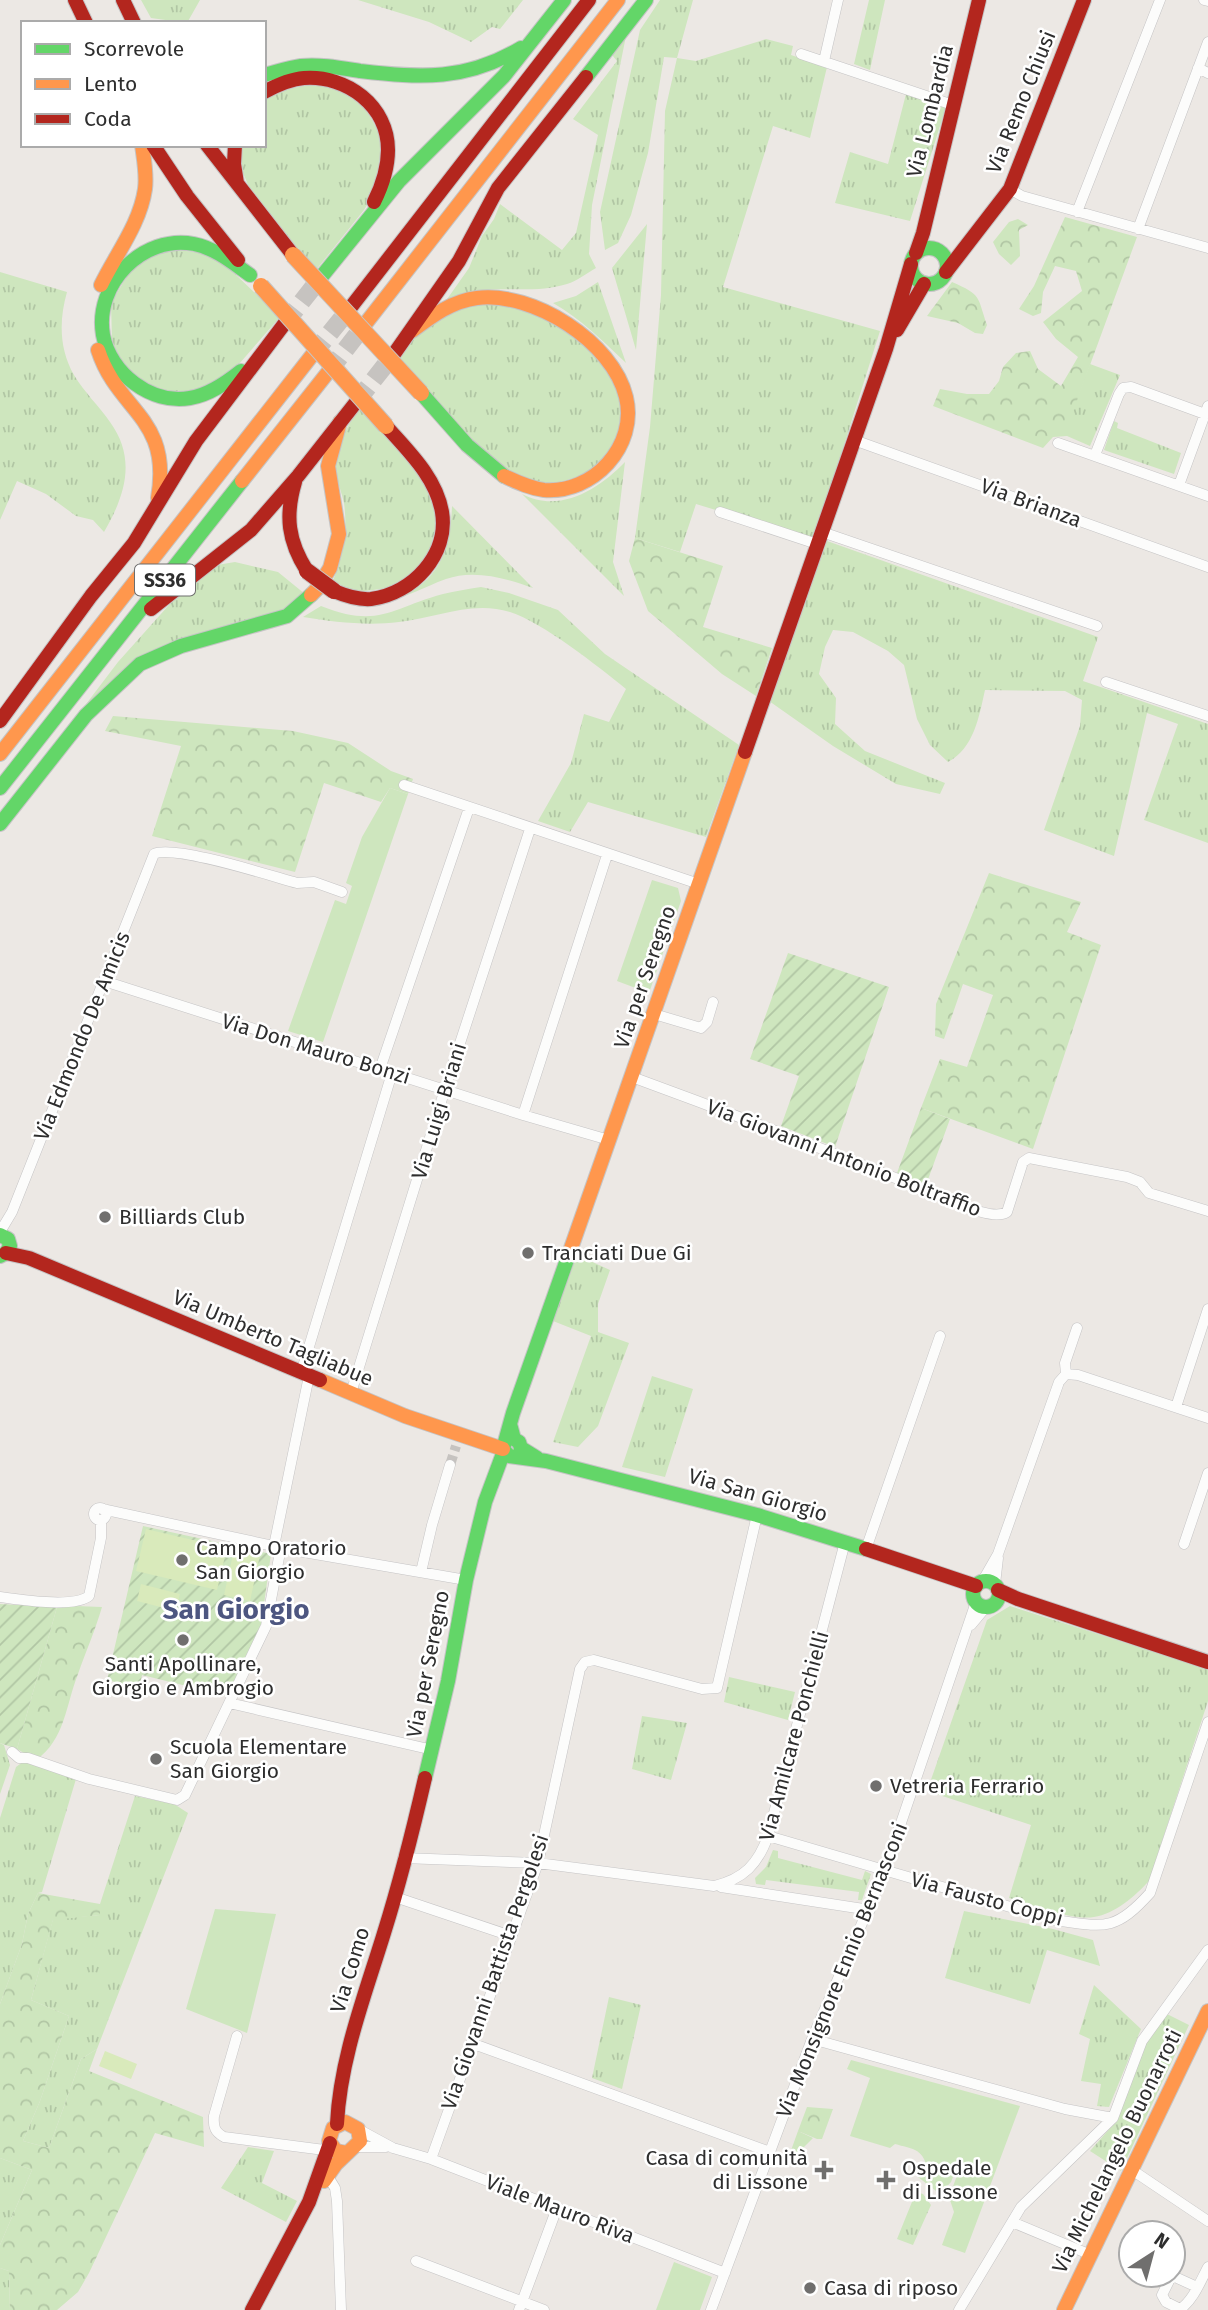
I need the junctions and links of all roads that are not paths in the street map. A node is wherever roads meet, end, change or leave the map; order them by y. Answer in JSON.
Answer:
{"nodes":[{"id":1,"x":75,"y":0,"type":"edge"},
{"id":2,"x":123,"y":0,"type":"edge"},
{"id":3,"x":564,"y":0,"type":"edge"},
{"id":4,"x":589,"y":0,"type":"edge"},
{"id":5,"x":618,"y":0,"type":"edge"},
{"id":6,"x":646,"y":0,"type":"edge"},
{"id":7,"x":838,"y":0,"type":"edge"},
{"id":8,"x":979,"y":0,"type":"edge"},
{"id":9,"x":1084,"y":0,"type":"edge"},
{"id":10,"x":1160,"y":0,"type":"edge"},
{"id":11,"x":85,"y":21,"type":"edge"},
{"id":12,"x":133,"y":21,"type":"edge"},
{"id":13,"x":535,"y":37,"type":"junction"},
{"id":14,"x":1208,"y":42,"type":"edge"},
{"id":15,"x":801,"y":54,"type":"dead end"},
{"id":16,"x":824,"y":61,"type":"junction"},
{"id":17,"x":1203,"y":71,"type":"edge"},
{"id":18,"x":266,"y":75,"type":"edge"},
{"id":19,"x":266,"y":91,"type":"edge"},
{"id":20,"x":953,"y":105,"type":"junction"},
{"id":21,"x":142,"y":147,"type":"edge"},
{"id":22,"x":154,"y":147,"type":"edge"},
{"id":23,"x":208,"y":147,"type":"edge"},
{"id":24,"x":234,"y":147,"type":"edge"},
{"id":25,"x":238,"y":187,"type":"junction"},
{"id":26,"x":1010,"y":189,"type":"junction"},
{"id":27,"x":1077,"y":212,"type":"junction"},
{"id":28,"x":1138,"y":229,"type":"junction"},
{"id":29,"x":923,"y":233,"type":"junction"},
{"id":30,"x":348,"y":243,"type":"junction"},
{"id":31,"x":964,"y":248,"type":"junction"},
{"id":32,"x":1208,"y":248,"type":"edge"},
{"id":33,"x":936,"y":250,"type":"junction"},
{"id":34,"x":913,"y":259,"type":"junction"},
{"id":35,"x":946,"y":272,"type":"junction"},
{"id":36,"x":322,"y":276,"type":"tunnel mouth"},
{"id":37,"x":255,"y":281,"type":"junction"},
{"id":38,"x":924,"y":284,"type":"junction"},
{"id":39,"x":351,"y":307,"type":"tunnel mouth"},
{"id":40,"x":285,"y":323,"type":"tunnel mouth"},
{"id":41,"x":366,"y":323,"type":"tunnel mouth"},
{"id":42,"x":412,"y":331,"type":"junction"},
{"id":43,"x":272,"y":339,"type":"junction"},
{"id":44,"x":886,"y":349,"type":"junction"},
{"id":45,"x":313,"y":354,"type":"tunnel mouth"},
{"id":46,"x":394,"y":354,"type":"tunnel mouth"},
{"id":47,"x":329,"y":371,"type":"tunnel mouth"},
{"id":48,"x":356,"y":401,"type":"tunnel mouth"},
{"id":49,"x":1207,"y":410,"type":"edge"},
{"id":50,"x":340,"y":422,"type":"junction"},
{"id":51,"x":854,"y":440,"type":"junction"},
{"id":52,"x":1058,"y":443,"type":"dead end"},
{"id":53,"x":1095,"y":455,"type":"junction"},
{"id":54,"x":298,"y":476,"type":"junction"},
{"id":55,"x":1179,"y":485,"type":"junction"},
{"id":56,"x":1208,"y":496,"type":"edge"},
{"id":57,"x":153,"y":512,"type":"junction"},
{"id":58,"x":720,"y":512,"type":"dead end"},
{"id":59,"x":820,"y":538,"type":"junction"},
{"id":60,"x":1208,"y":567,"type":"edge"},
{"id":61,"x":1097,"y":626,"type":"dead end"},
{"id":62,"x":127,"y":628,"type":"junction"},
{"id":63,"x":1106,"y":682,"type":"dead end"},
{"id":64,"x":1208,"y":716,"type":"edge"},
{"id":65,"x":0,"y":721,"type":"edge"},
{"id":66,"x":0,"y":754,"type":"edge"},
{"id":67,"x":404,"y":785,"type":"dead end"},
{"id":68,"x":0,"y":788,"type":"edge"},
{"id":69,"x":468,"y":808,"type":"junction"},
{"id":70,"x":0,"y":824,"type":"edge"},
{"id":71,"x":530,"y":829,"type":"junction"},
{"id":72,"x":607,"y":855,"type":"junction"},
{"id":73,"x":699,"y":884,"type":"junction"},
{"id":74,"x":342,"y":892,"type":"dead end"},
{"id":75,"x":104,"y":981,"type":"junction"},
{"id":76,"x":713,"y":1002,"type":"dead end"},
{"id":77,"x":654,"y":1014,"type":"junction"},
{"id":78,"x":380,"y":1069,"type":"junction"},
{"id":79,"x":392,"y":1073,"type":"junction"},
{"id":80,"x":632,"y":1077,"type":"junction"},
{"id":81,"x":445,"y":1089,"type":"junction"},
{"id":82,"x":523,"y":1115,"type":"junction"},
{"id":83,"x":610,"y":1140,"type":"junction"},
{"id":84,"x":1208,"y":1211,"type":"edge"},
{"id":85,"x":3,"y":1247,"type":"edge"},
{"id":86,"x":1208,"y":1309,"type":"edge"},
{"id":87,"x":1077,"y":1328,"type":"dead end"},
{"id":88,"x":940,"y":1336,"type":"dead end"},
{"id":89,"x":1066,"y":1374,"type":"junction"},
{"id":90,"x":305,"y":1375,"type":"junction"},
{"id":91,"x":351,"y":1393,"type":"junction"},
{"id":92,"x":1177,"y":1407,"type":"junction"},
{"id":93,"x":1208,"y":1418,"type":"edge"},
{"id":94,"x":510,"y":1449,"type":"junction"},
{"id":95,"x":450,"y":1465,"type":"tunnel mouth"},
{"id":96,"x":1208,"y":1473,"type":"edge"},
{"id":97,"x":757,"y":1515,"type":"junction"},
{"id":98,"x":845,"y":1542,"type":"junction"},
{"id":99,"x":1184,"y":1544,"type":"dead end"},
{"id":100,"x":277,"y":1547,"type":"junction"},
{"id":101,"x":866,"y":1549,"type":"junction"},
{"id":102,"x":421,"y":1572,"type":"junction"},
{"id":103,"x":466,"y":1580,"type":"junction"},
{"id":104,"x":985,"y":1593,"type":"junction"},
{"id":105,"x":0,"y":1597,"type":"edge"},
{"id":106,"x":1208,"y":1662,"type":"edge"},
{"id":107,"x":229,"y":1703,"type":"junction"},
{"id":108,"x":1208,"y":1722,"type":"edge"},
{"id":109,"x":433,"y":1750,"type":"junction"},
{"id":110,"x":12,"y":1752,"type":"dead end"},
{"id":111,"x":768,"y":1836,"type":"junction"},
{"id":112,"x":402,"y":1863,"type":"junction"},
{"id":113,"x":538,"y":1863,"type":"junction"},
{"id":114,"x":885,"y":1870,"type":"junction"},
{"id":115,"x":714,"y":1886,"type":"junction"},
{"id":116,"x":395,"y":1897,"type":"junction"},
{"id":117,"x":870,"y":1910,"type":"junction"},
{"id":118,"x":511,"y":1936,"type":"junction"},
{"id":119,"x":1208,"y":1950,"type":"edge"},
{"id":120,"x":1208,"y":2011,"type":"edge"},
{"id":121,"x":237,"y":2036,"type":"dead end"},
{"id":122,"x":812,"y":2039,"type":"junction"},
{"id":123,"x":471,"y":2043,"type":"junction"},
{"id":124,"x":1113,"y":2118,"type":"junction"},
{"id":125,"x":348,"y":2125,"type":"junction"},
{"id":126,"x":393,"y":2148,"type":"junction"},
{"id":127,"x":340,"y":2149,"type":"junction"},
{"id":128,"x":770,"y":2152,"type":"junction"},
{"id":129,"x":431,"y":2159,"type":"junction"},
{"id":130,"x":1132,"y":2169,"type":"junction"},
{"id":131,"x":327,"y":2175,"type":"junction"},
{"id":132,"x":309,"y":2202,"type":"junction"},
{"id":133,"x":557,"y":2208,"type":"junction"},
{"id":134,"x":1208,"y":2221,"type":"edge"},
{"id":135,"x":1012,"y":2222,"type":"junction"},
{"id":136,"x":1091,"y":2255,"type":"junction"},
{"id":137,"x":416,"y":2261,"type":"dead end"},
{"id":138,"x":1208,"y":2267,"type":"edge"},
{"id":139,"x":725,"y":2273,"type":"junction"},
{"id":140,"x":1197,"y":2287,"type":"dead end"},
{"id":141,"x":520,"y":2306,"type":"edge"},
{"id":142,"x":252,"y":2310,"type":"edge"},
{"id":143,"x":341,"y":2310,"type":"edge"},
{"id":144,"x":544,"y":2310,"type":"edge"},
{"id":145,"x":712,"y":2310,"type":"edge"},
{"id":146,"x":959,"y":2310,"type":"edge"},
{"id":147,"x":1064,"y":2310,"type":"edge"}],
"edges":[{"from":1,"to":11,"type":"main road"},
{"from":2,"to":12,"type":"main road"},
{"from":3,"to":13,"type":"main road"},
{"from":4,"to":39,"type":"main road"},
{"from":5,"to":41,"type":"main road"},
{"from":6,"to":42,"type":"main road"},
{"from":7,"to":16,"type":"street"},
{"from":8,"to":20,"type":"main road","name":"Via Lombardia"},
{"from":9,"to":26,"type":"main road","name":"Via Remo Chiusi"},
{"from":10,"to":27,"type":"street"},
{"from":13,"to":18,"type":"main road"},
{"from":13,"to":30,"type":"main road"},
{"from":14,"to":17,"type":"street"},
{"from":15,"to":16,"type":"street"},
{"from":16,"to":20,"type":"street"},
{"from":17,"to":28,"type":"street"},
{"from":19,"to":30,"type":"main road"},
{"from":20,"to":29,"type":"main road","name":"Via Lombardia"},
{"from":21,"to":57,"type":"main road"},
{"from":22,"to":37,"type":"main road"},
{"from":23,"to":25,"type":"main road"},
{"from":24,"to":25,"type":"main road"},
{"from":25,"to":42,"type":"main road","bridge":true},
{"from":26,"to":27,"type":"street"},
{"from":26,"to":31,"type":"main road","name":"Via Remo Chiusi"},
{"from":27,"to":28,"type":"street"},
{"from":28,"to":32,"type":"street"},
{"from":29,"to":33,"type":"main road"},
{"from":29,"to":34,"type":"main road","name":"Via Lombardia"},
{"from":30,"to":36,"type":"main road"},
{"from":31,"to":33,"type":"main road"},
{"from":31,"to":35,"type":"main road","name":"Via Remo Chiusi"},
{"from":33,"to":34,"type":"main road"},
{"from":33,"to":35,"type":"main road"},
{"from":34,"to":38,"type":"main road"},
{"from":34,"to":44,"type":"main road","name":"Via Lombardia"},
{"from":35,"to":38,"type":"main road"},
{"from":37,"to":43,"type":"main road"},
{"from":37,"to":54,"type":"main road","bridge":true},
{"from":38,"to":44,"type":"main road","name":"Via Lombardia"},
{"from":40,"to":43,"type":"main road"},
{"from":42,"to":46,"type":"main road"},
{"from":43,"to":57,"type":"main road"},
{"from":44,"to":51,"type":"main road","name":"Via Lombardia"},
{"from":45,"to":66,"type":"main road","number":"SS36"},
{"from":47,"to":62,"type":"main road","number":"SS36"},
{"from":48,"to":50,"type":"main road"},
{"from":49,"to":53,"type":"street"},
{"from":49,"to":55,"type":"street"},
{"from":50,"to":54,"type":"main road"},
{"from":50,"to":70,"type":"main road"},
{"from":51,"to":59,"type":"main road","name":"Via Lombardia"},
{"from":51,"to":60,"type":"street","name":"Via Brianza"},
{"from":52,"to":53,"type":"street"},
{"from":53,"to":55,"type":"street"},
{"from":54,"to":62,"type":"main road"},
{"from":55,"to":56,"type":"street"},
{"from":57,"to":65,"type":"main road"},
{"from":58,"to":59,"type":"street"},
{"from":59,"to":61,"type":"street"},
{"from":59,"to":73,"type":"main road","name":"Via per Seregno"},
{"from":62,"to":68,"type":"main road","number":"SS36"},
{"from":63,"to":64,"type":"street"},
{"from":67,"to":69,"type":"street"},
{"from":69,"to":71,"type":"street"},
{"from":69,"to":78,"type":"street"},
{"from":71,"to":72,"type":"street"},
{"from":71,"to":81,"type":"street","name":"Via Luigi Briani"},
{"from":72,"to":73,"type":"street"},
{"from":72,"to":82,"type":"street"},
{"from":73,"to":77,"type":"main road","name":"Via per Seregno"},
{"from":74,"to":75,"type":"street","name":"Via Edmondo De Amicis"},
{"from":75,"to":78,"type":"street","name":"Via Don Mauro Bonzi"},
{"from":75,"to":85,"type":"street","name":"Via Edmondo De Amicis"},
{"from":76,"to":77,"type":"street"},
{"from":77,"to":80,"type":"main road","name":"Via per Seregno"},
{"from":78,"to":79,"type":"street","name":"Via Don Mauro Bonzi"},
{"from":79,"to":81,"type":"street","name":"Via Don Mauro Bonzi"},
{"from":79,"to":90,"type":"street"},
{"from":80,"to":83,"type":"main road","name":"Via per Seregno"},
{"from":80,"to":84,"type":"street","name":"Via Giovanni Antonio Boltraffio"},
{"from":81,"to":82,"type":"street","name":"Via Don Mauro Bonzi"},
{"from":81,"to":91,"type":"street","name":"Via Luigi Briani"},
{"from":82,"to":83,"type":"street","name":"Via Don Mauro Bonzi"},
{"from":83,"to":94,"type":"main road","name":"Via per Seregno"},
{"from":85,"to":90,"type":"main road","name":"Via Umberto Tagliabue"},
{"from":86,"to":92,"type":"street"},
{"from":87,"to":89,"type":"street","name":"Via Monsignore Ennio Bernasconi"},
{"from":88,"to":101,"type":"street"},
{"from":89,"to":92,"type":"street"},
{"from":89,"to":104,"type":"street","name":"Via Monsignore Ennio Bernasconi"},
{"from":90,"to":91,"type":"main road","name":"Via Umberto Tagliabue"},
{"from":90,"to":100,"type":"street"},
{"from":91,"to":94,"type":"main road","name":"Via Umberto Tagliabue"},
{"from":92,"to":93,"type":"street"},
{"from":94,"to":97,"type":"main road","name":"Via San Giorgio"},
{"from":94,"to":103,"type":"main road","name":"Via per Seregno"},
{"from":95,"to":102,"type":"street"},
{"from":96,"to":99,"type":"street"},
{"from":97,"to":98,"type":"main road","name":"Via San Giorgio"},
{"from":97,"to":113,"type":"street","name":"Via Giovanni Battista Pergolesi"},
{"from":98,"to":101,"type":"main road","name":"Via San Giorgio"},
{"from":98,"to":111,"type":"street","name":"Via Amilcare Ponchielli"},
{"from":100,"to":102,"type":"street"},
{"from":100,"to":105,"type":"street"},
{"from":100,"to":107,"type":"street"},
{"from":101,"to":104,"type":"main road","name":"Via San Giorgio"},
{"from":102,"to":103,"type":"street"},
{"from":103,"to":109,"type":"main road","name":"Via per Seregno"},
{"from":104,"to":106,"type":"main road","name":"Via San Giorgio"},
{"from":104,"to":114,"type":"street","name":"Via Monsignore Ennio Bernasconi"},
{"from":107,"to":109,"type":"street"},
{"from":107,"to":110,"type":"street"},
{"from":108,"to":114,"type":"street","name":"Via Fausto Coppi"},
{"from":109,"to":112,"type":"main road","name":"Via per Seregno"},
{"from":111,"to":114,"type":"street","name":"Via Fausto Coppi"},
{"from":111,"to":115,"type":"street","name":"Via Amilcare Ponchielli"},
{"from":112,"to":113,"type":"street","name":"Via Amilcare Ponchielli"},
{"from":112,"to":116,"type":"main road","name":"Via Como"},
{"from":113,"to":115,"type":"street","name":"Via Amilcare Ponchielli"},
{"from":113,"to":118,"type":"street","name":"Via Giovanni Battista Pergolesi"},
{"from":114,"to":117,"type":"street","name":"Via Monsignore Ennio Bernasconi"},
{"from":115,"to":117,"type":"street"},
{"from":116,"to":118,"type":"street"},
{"from":116,"to":125,"type":"main road","name":"Via Como"},
{"from":117,"to":122,"type":"street","name":"Via Monsignore Ennio Bernasconi"},
{"from":118,"to":123,"type":"street","name":"Via Giovanni Battista Pergolesi"},
{"from":119,"to":124,"type":"street"},
{"from":120,"to":130,"type":"main road","name":"Via Michelangelo Buonarroti"},
{"from":121,"to":127,"type":"street","name":"Viale Mauro Riva"},
{"from":122,"to":124,"type":"street"},
{"from":122,"to":128,"type":"street","name":"Via Monsignore Ennio Bernasconi"},
{"from":123,"to":128,"type":"street"},
{"from":123,"to":129,"type":"street","name":"Via Giovanni Battista Pergolesi"},
{"from":124,"to":135,"type":"street"},
{"from":125,"to":126,"type":"street","name":"Viale Mauro Riva"},
{"from":125,"to":127,"type":"main road"},
{"from":125,"to":127,"type":"main road","name":"Via Como"},
{"from":126,"to":127,"type":"street","name":"Viale Mauro Riva"},
{"from":126,"to":129,"type":"street","name":"Viale Mauro Riva"},
{"from":127,"to":131,"type":"main road"},
{"from":127,"to":132,"type":"main road"},
{"from":128,"to":139,"type":"street","name":"Via Monsignore Ennio Bernasconi"},
{"from":129,"to":133,"type":"street","name":"Viale Mauro Riva"},
{"from":130,"to":134,"type":"street"},
{"from":130,"to":136,"type":"main road","name":"Via Michelangelo Buonarroti"},
{"from":131,"to":132,"type":"main road"},
{"from":131,"to":143,"type":"street"},
{"from":132,"to":142,"type":"main road"},
{"from":133,"to":139,"type":"street","name":"Viale Mauro Riva"},
{"from":133,"to":141,"type":"street"},
{"from":135,"to":136,"type":"street"},
{"from":135,"to":146,"type":"street"},
{"from":136,"to":147,"type":"main road","name":"Via Michelangelo Buonarroti"},
{"from":137,"to":141,"type":"street"},
{"from":138,"to":140,"type":"street"},
{"from":139,"to":145,"type":"street","name":"Via Monsignore Ennio Bernasconi"},
{"from":141,"to":144,"type":"street"}]}
